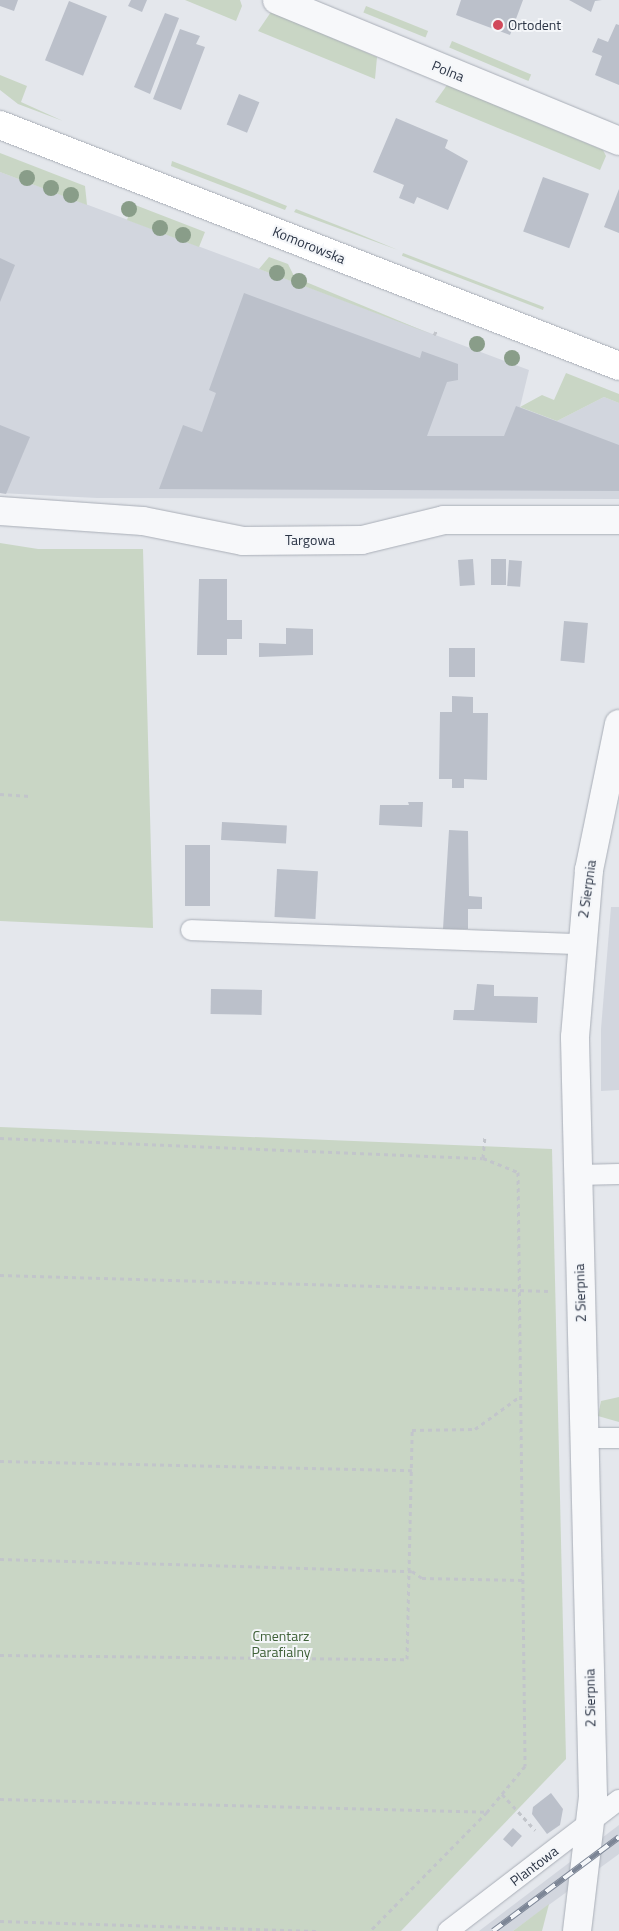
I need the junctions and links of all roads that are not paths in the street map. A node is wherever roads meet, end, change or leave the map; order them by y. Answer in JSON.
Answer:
{"nodes":[{"id":1,"x":276,"y":0,"type":"edge"},
{"id":2,"x":0,"y":125,"type":"edge"},
{"id":3,"x":619,"y":141,"type":"edge"},
{"id":4,"x":619,"y":366,"type":"edge"},
{"id":5,"x":0,"y":511,"type":"edge"},
{"id":6,"x":619,"y":520,"type":"edge"},
{"id":7,"x":619,"y":724,"type":"edge"},
{"id":8,"x":191,"y":930,"type":"dead end"},
{"id":9,"x":580,"y":944,"type":"junction"},
{"id":10,"x":619,"y":1174,"type":"edge"},
{"id":11,"x":578,"y":1175,"type":"junction"},
{"id":12,"x":585,"y":1438,"type":"junction"},
{"id":13,"x":619,"y":1438,"type":"edge"},
{"id":14,"x":619,"y":1800,"type":"edge"},
{"id":15,"x":590,"y":1820,"type":"junction"},
{"id":16,"x":448,"y":1931,"type":"edge"},
{"id":17,"x":577,"y":1931,"type":"edge"}],
"edges":[{"from":1,"to":3,"type":"street","name":"Polna"},
{"from":2,"to":4,"type":"street","name":"Komorowska"},
{"from":5,"to":6,"type":"street","name":"Targowa"},
{"from":7,"to":9,"type":"street","name":"2 Sierpnia"},
{"from":8,"to":9,"type":"lane"},
{"from":9,"to":11,"type":"street","name":"2 Sierpnia"},
{"from":10,"to":11,"type":"lane"},
{"from":11,"to":12,"type":"street","name":"2 Sierpnia"},
{"from":12,"to":13,"type":"lane"},
{"from":12,"to":15,"type":"street","name":"2 Sierpnia"},
{"from":14,"to":15,"type":"lane","name":"Plantowa"},
{"from":15,"to":16,"type":"lane","name":"Plantowa"},
{"from":15,"to":17,"type":"street","name":"2 Sierpnia"}]}
